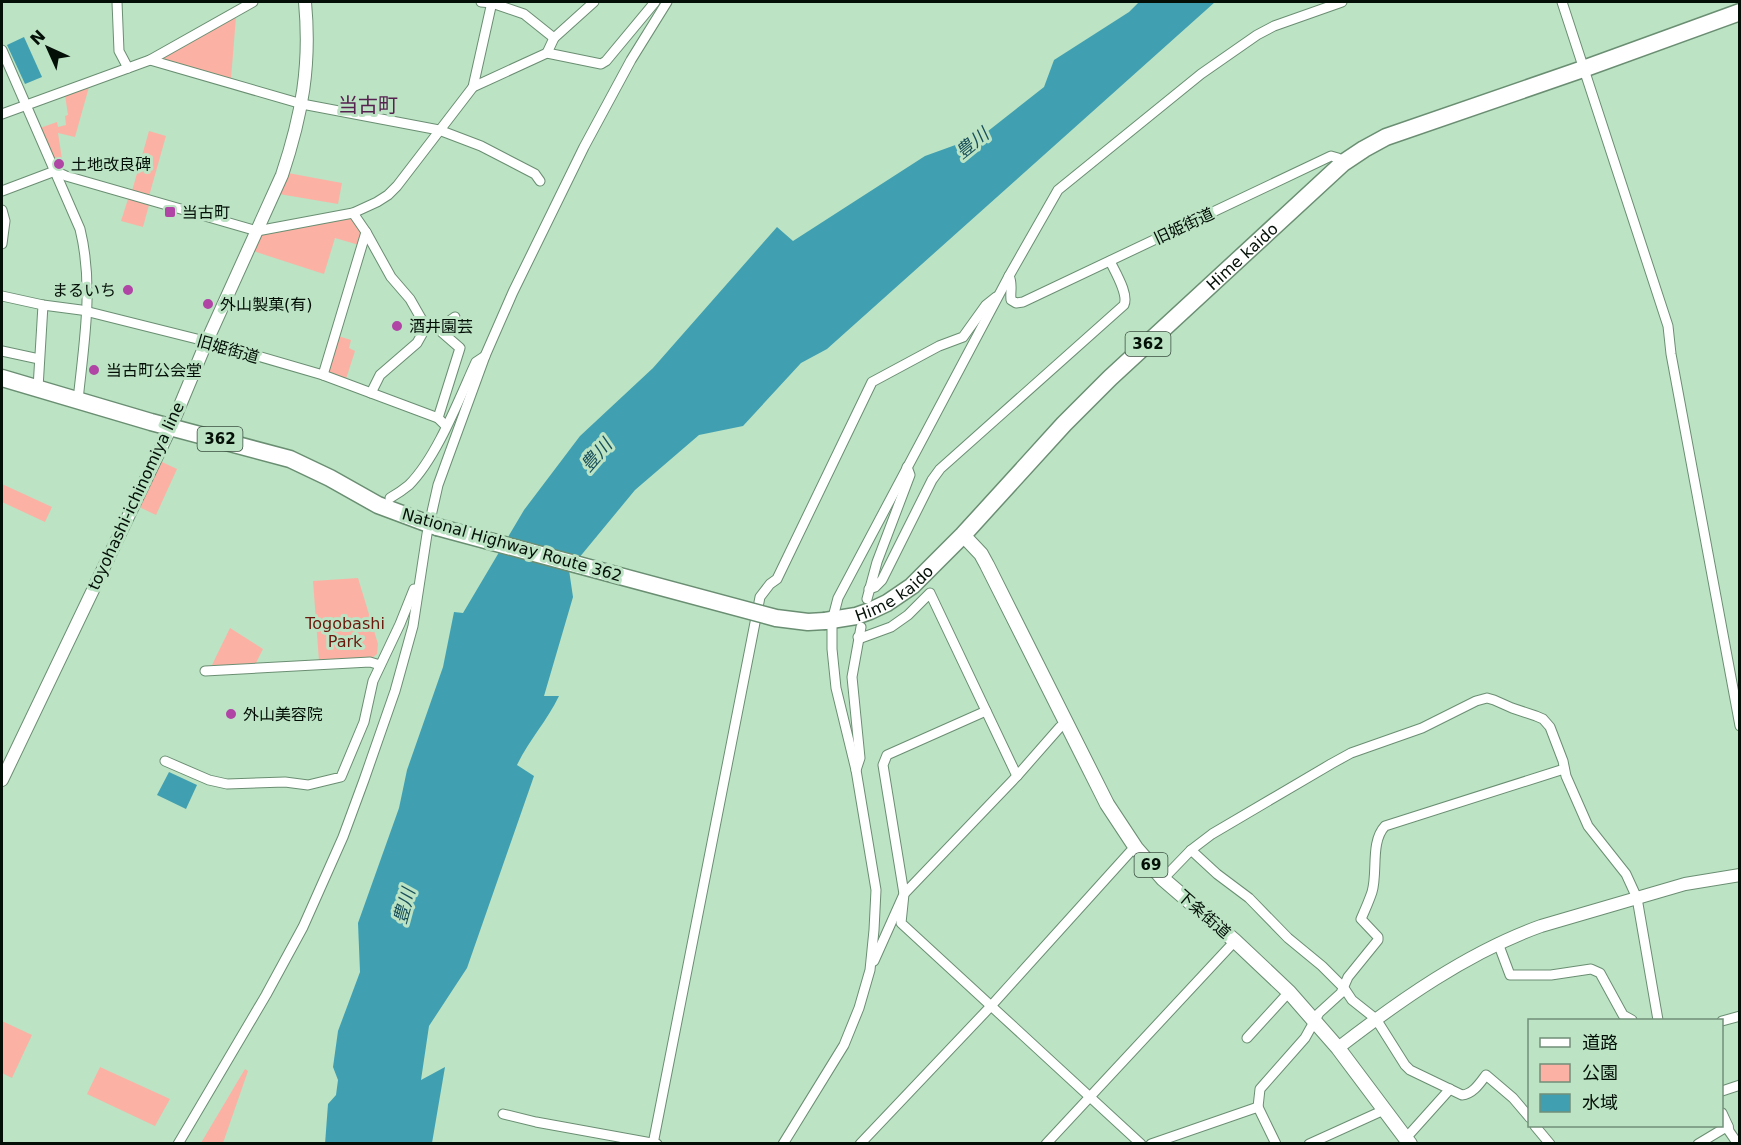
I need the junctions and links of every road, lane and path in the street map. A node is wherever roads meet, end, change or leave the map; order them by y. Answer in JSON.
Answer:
{"nodes":[{"id":1,"x":117,"y":2,"type":"edge"},
{"id":2,"x":253,"y":2,"type":"edge"},
{"id":3,"x":305,"y":2,"type":"edge"},
{"id":4,"x":488,"y":2,"type":"edge"},
{"id":5,"x":594,"y":2,"type":"edge"},
{"id":6,"x":655,"y":2,"type":"edge"},
{"id":7,"x":667,"y":2,"type":"edge"},
{"id":8,"x":1342,"y":2,"type":"edge"},
{"id":9,"x":1562,"y":2,"type":"edge"},
{"id":10,"x":1740,"y":12,"type":"edge"},
{"id":11,"x":554,"y":38,"type":"junction"},
{"id":12,"x":2,"y":50,"type":"edge"},
{"id":13,"x":547,"y":53,"type":"junction"},
{"id":14,"x":150,"y":60,"type":"junction"},
{"id":15,"x":128,"y":68,"type":"junction"},
{"id":16,"x":1583,"y":69,"type":"junction"},
{"id":17,"x":473,"y":87,"type":"junction"},
{"id":18,"x":302,"y":104,"type":"junction"},
{"id":19,"x":26,"y":105,"type":"junction"},
{"id":20,"x":2,"y":114,"type":"edge"},
{"id":21,"x":439,"y":130,"type":"junction"},
{"id":22,"x":1343,"y":163,"type":"junction"},
{"id":23,"x":55,"y":171,"type":"junction"},
{"id":24,"x":540,"y":181,"type":"dead end"},
{"id":25,"x":2,"y":191,"type":"edge"},
{"id":26,"x":2,"y":210,"type":"edge"},
{"id":27,"x":353,"y":213,"type":"junction"},
{"id":28,"x":257,"y":231,"type":"junction"},
{"id":29,"x":366,"y":232,"type":"junction"},
{"id":30,"x":2,"y":244,"type":"edge"},
{"id":31,"x":1110,"y":261,"type":"junction"},
{"id":32,"x":1009,"y":276,"type":"junction"},
{"id":33,"x":1000,"y":294,"type":"junction"},
{"id":34,"x":2,"y":296,"type":"edge"},
{"id":35,"x":43,"y":305,"type":"junction"},
{"id":36,"x":88,"y":312,"type":"junction"},
{"id":37,"x":455,"y":317,"type":"dead end"},
{"id":38,"x":426,"y":327,"type":"junction"},
{"id":39,"x":437,"y":328,"type":"junction"},
{"id":40,"x":206,"y":343,"type":"junction"},
{"id":41,"x":2,"y":351,"type":"edge"},
{"id":42,"x":485,"y":356,"type":"junction"},
{"id":43,"x":39,"y":359,"type":"junction"},
{"id":44,"x":323,"y":375,"type":"junction"},
{"id":45,"x":2,"y":378,"type":"edge"},
{"id":46,"x":38,"y":388,"type":"junction"},
{"id":47,"x":371,"y":393,"type":"junction"},
{"id":48,"x":78,"y":400,"type":"junction"},
{"id":49,"x":438,"y":418,"type":"junction"},
{"id":50,"x":446,"y":426,"type":"junction"},
{"id":51,"x":171,"y":427,"type":"junction"},
{"id":52,"x":907,"y":468,"type":"junction"},
{"id":53,"x":390,"y":498,"type":"dead end"},
{"id":54,"x":433,"y":526,"type":"junction"},
{"id":55,"x":963,"y":535,"type":"junction"},
{"id":56,"x":420,"y":573,"type":"junction"},
{"id":57,"x":829,"y":621,"type":"junction"},
{"id":58,"x":861,"y":627,"type":"dead end"},
{"id":59,"x":858,"y":637,"type":"junction"},
{"id":60,"x":380,"y":665,"type":"junction"},
{"id":61,"x":205,"y":671,"type":"dead end"},
{"id":62,"x":986,"y":711,"type":"junction"},
{"id":63,"x":1066,"y":723,"type":"junction"},
{"id":64,"x":1740,"y":726,"type":"edge"},
{"id":65,"x":165,"y":761,"type":"dead end"},
{"id":66,"x":1564,"y":769,"type":"junction"},
{"id":67,"x":856,"y":770,"type":"junction"},
{"id":68,"x":1017,"y":776,"type":"junction"},
{"id":69,"x":2,"y":780,"type":"edge"},
{"id":70,"x":1136,"y":848,"type":"junction"},
{"id":71,"x":1191,"y":850,"type":"junction"},
{"id":72,"x":1740,"y":875,"type":"edge"},
{"id":73,"x":1163,"y":879,"type":"junction"},
{"id":74,"x":904,"y":894,"type":"junction"},
{"id":75,"x":1637,"y":898,"type":"junction"},
{"id":76,"x":1235,"y":941,"type":"junction"},
{"id":77,"x":1498,"y":943,"type":"junction"},
{"id":78,"x":870,"y":970,"type":"junction"},
{"id":79,"x":1344,"y":988,"type":"junction"},
{"id":80,"x":1289,"y":992,"type":"junction"},
{"id":81,"x":991,"y":1006,"type":"junction"},
{"id":82,"x":1740,"y":1016,"type":"edge"},
{"id":83,"x":1315,"y":1019,"type":"junction"},
{"id":84,"x":1376,"y":1019,"type":"junction"},
{"id":85,"x":1630,"y":1019,"type":"edge"},
{"id":86,"x":1658,"y":1019,"type":"edge"},
{"id":87,"x":1723,"y":1021,"type":"edge"},
{"id":88,"x":1247,"y":1038,"type":"dead end"},
{"id":89,"x":1338,"y":1048,"type":"junction"},
{"id":90,"x":1740,"y":1085,"type":"edge"},
{"id":91,"x":1450,"y":1089,"type":"junction"},
{"id":92,"x":1723,"y":1091,"type":"edge"},
{"id":93,"x":1090,"y":1096,"type":"junction"},
{"id":94,"x":1258,"y":1107,"type":"junction"},
{"id":95,"x":1384,"y":1110,"type":"junction"},
{"id":96,"x":503,"y":1114,"type":"dead end"},
{"id":97,"x":1723,"y":1115,"type":"edge"},
{"id":98,"x":1528,"y":1116,"type":"edge"},
{"id":99,"x":1728,"y":1126,"type":"junction"},
{"id":100,"x":1537,"y":1127,"type":"edge"},
{"id":101,"x":1408,"y":1141,"type":"edge"},
{"id":102,"x":178,"y":1143,"type":"edge"},
{"id":103,"x":654,"y":1143,"type":"edge"},
{"id":104,"x":783,"y":1143,"type":"edge"},
{"id":105,"x":860,"y":1143,"type":"edge"},
{"id":106,"x":1046,"y":1143,"type":"edge"},
{"id":107,"x":1141,"y":1143,"type":"edge"},
{"id":108,"x":1151,"y":1143,"type":"edge"},
{"id":109,"x":1276,"y":1143,"type":"edge"},
{"id":110,"x":1310,"y":1143,"type":"edge"},
{"id":111,"x":1550,"y":1143,"type":"edge"},
{"id":112,"x":1698,"y":1143,"type":"edge"},
{"id":113,"x":1738,"y":1143,"type":"edge"}],
"edges":[{"from":1,"to":15,"type":"street"},
{"from":2,"to":14,"type":"street"},
{"from":3,"to":18,"type":"main road","name":"toyohashi-ichinomiya line"},
{"from":4,"to":11,"type":"street"},
{"from":4,"to":17,"type":"street"},
{"from":5,"to":11,"type":"street"},
{"from":6,"to":13,"type":"street"},
{"from":7,"to":42,"type":"street"},
{"from":8,"to":32,"type":"street"},
{"from":9,"to":16,"type":"street"},
{"from":10,"to":16,"type":"highway","name":"Hime kaido","number":"362"},
{"from":11,"to":13,"type":"street"},
{"from":12,"to":19,"type":"street"},
{"from":13,"to":17,"type":"street"},
{"from":14,"to":15,"type":"street"},
{"from":14,"to":18,"type":"street"},
{"from":15,"to":19,"type":"street"},
{"from":16,"to":22,"type":"highway","name":"Hime kaido","number":"362"},
{"from":16,"to":64,"type":"street"},
{"from":17,"to":21,"type":"street"},
{"from":18,"to":21,"type":"street"},
{"from":18,"to":28,"type":"main road","name":"toyohashi-ichinomiya line"},
{"from":19,"to":20,"type":"street"},
{"from":19,"to":23,"type":"street"},
{"from":21,"to":24,"type":"street"},
{"from":21,"to":27,"type":"street"},
{"from":22,"to":31,"type":"street","name":"旧姫街道"},
{"from":22,"to":55,"type":"highway","name":"Hime kaido","number":"362"},
{"from":23,"to":25,"type":"street"},
{"from":23,"to":28,"type":"street"},
{"from":23,"to":36,"type":"street"},
{"from":26,"to":30,"type":"street"},
{"from":27,"to":28,"type":"street"},
{"from":27,"to":29,"type":"street"},
{"from":28,"to":40,"type":"main road","name":"toyohashi-ichinomiya line"},
{"from":29,"to":38,"type":"street"},
{"from":29,"to":44,"type":"street"},
{"from":31,"to":32,"type":"street","name":"旧姫街道"},
{"from":31,"to":52,"type":"street"},
{"from":32,"to":33,"type":"street"},
{"from":33,"to":52,"type":"street"},
{"from":33,"to":103,"type":"street"},
{"from":34,"to":35,"type":"street","name":"旧姫街道"},
{"from":35,"to":36,"type":"street","name":"旧姫街道"},
{"from":35,"to":43,"type":"street"},
{"from":36,"to":40,"type":"street","name":"旧姫街道"},
{"from":36,"to":48,"type":"street"},
{"from":37,"to":39,"type":"street"},
{"from":38,"to":39,"type":"street"},
{"from":38,"to":47,"type":"street"},
{"from":39,"to":49,"type":"street"},
{"from":40,"to":44,"type":"street","name":"旧姫街道"},
{"from":40,"to":51,"type":"main road","name":"toyohashi-ichinomiya line"},
{"from":41,"to":43,"type":"street"},
{"from":42,"to":50,"type":"street"},
{"from":42,"to":54,"type":"street"},
{"from":43,"to":46,"type":"street"},
{"from":44,"to":47,"type":"street","name":"旧姫街道"},
{"from":45,"to":46,"type":"highway","name":"National Highway Route 362","number":"362"},
{"from":46,"to":48,"type":"highway","name":"National Highway Route 362","number":"362"},
{"from":47,"to":49,"type":"street","name":"旧姫街道"},
{"from":48,"to":51,"type":"highway","name":"National Highway Route 362","number":"362"},
{"from":49,"to":50,"type":"street","name":"旧姫街道"},
{"from":50,"to":53,"type":"street"},
{"from":51,"to":54,"type":"highway","name":"National Highway Route 362","number":"362"},
{"from":51,"to":69,"type":"main road","name":"toyohashi-ichinomiya line"},
{"from":52,"to":57,"type":"street"},
{"from":54,"to":56,"type":"street"},
{"from":54,"to":57,"type":"highway","name":"National Highway Route 362","number":"362","bridge":true},
{"from":55,"to":57,"type":"highway","name":"Hime kaido","number":"362"},
{"from":55,"to":63,"type":"main road","name":"下条街道","number":"69"},
{"from":56,"to":60,"type":"street"},
{"from":56,"to":102,"type":"street"},
{"from":57,"to":67,"type":"street"},
{"from":58,"to":59,"type":"street"},
{"from":59,"to":62,"type":"street"},
{"from":59,"to":67,"type":"street"},
{"from":60,"to":61,"type":"street"},
{"from":60,"to":65,"type":"street"},
{"from":62,"to":68,"type":"street"},
{"from":62,"to":74,"type":"street"},
{"from":63,"to":68,"type":"street"},
{"from":63,"to":70,"type":"main road","name":"下条街道","number":"69"},
{"from":66,"to":71,"type":"street"},
{"from":66,"to":75,"type":"street"},
{"from":66,"to":79,"type":"street"},
{"from":67,"to":78,"type":"street"},
{"from":68,"to":74,"type":"street"},
{"from":70,"to":73,"type":"main road","name":"下条街道","number":"69"},
{"from":70,"to":81,"type":"street"},
{"from":71,"to":73,"type":"street"},
{"from":71,"to":79,"type":"street"},
{"from":72,"to":75,"type":"main road"},
{"from":73,"to":76,"type":"main road","name":"下条街道","number":"69"},
{"from":74,"to":78,"type":"street"},
{"from":74,"to":81,"type":"street"},
{"from":75,"to":77,"type":"main road"},
{"from":75,"to":86,"type":"street"},
{"from":76,"to":80,"type":"main road","name":"下条街道","number":"69"},
{"from":76,"to":93,"type":"street"},
{"from":77,"to":84,"type":"main road"},
{"from":77,"to":85,"type":"street"},
{"from":78,"to":104,"type":"street"},
{"from":79,"to":83,"type":"street"},
{"from":79,"to":84,"type":"street"},
{"from":80,"to":83,"type":"main road","name":"下条街道","number":"69"},
{"from":80,"to":88,"type":"street"},
{"from":81,"to":93,"type":"street"},
{"from":81,"to":105,"type":"street"},
{"from":82,"to":87,"type":"street"},
{"from":83,"to":89,"type":"main road","name":"下条街道","number":"69"},
{"from":83,"to":94,"type":"street"},
{"from":84,"to":89,"type":"main road"},
{"from":84,"to":91,"type":"street"},
{"from":89,"to":95,"type":"main road","name":"下条街道","number":"69"},
{"from":90,"to":92,"type":"street"},
{"from":91,"to":98,"type":"street"},
{"from":91,"to":101,"type":"street"},
{"from":93,"to":106,"type":"street"},
{"from":93,"to":107,"type":"street"},
{"from":94,"to":108,"type":"street"},
{"from":94,"to":109,"type":"street"},
{"from":95,"to":101,"type":"main road","name":"下条街道","number":"69"},
{"from":95,"to":110,"type":"street"},
{"from":96,"to":103,"type":"street"},
{"from":97,"to":99,"type":"street"},
{"from":99,"to":112,"type":"street"},
{"from":99,"to":113,"type":"street"},
{"from":100,"to":111,"type":"street"}]}
